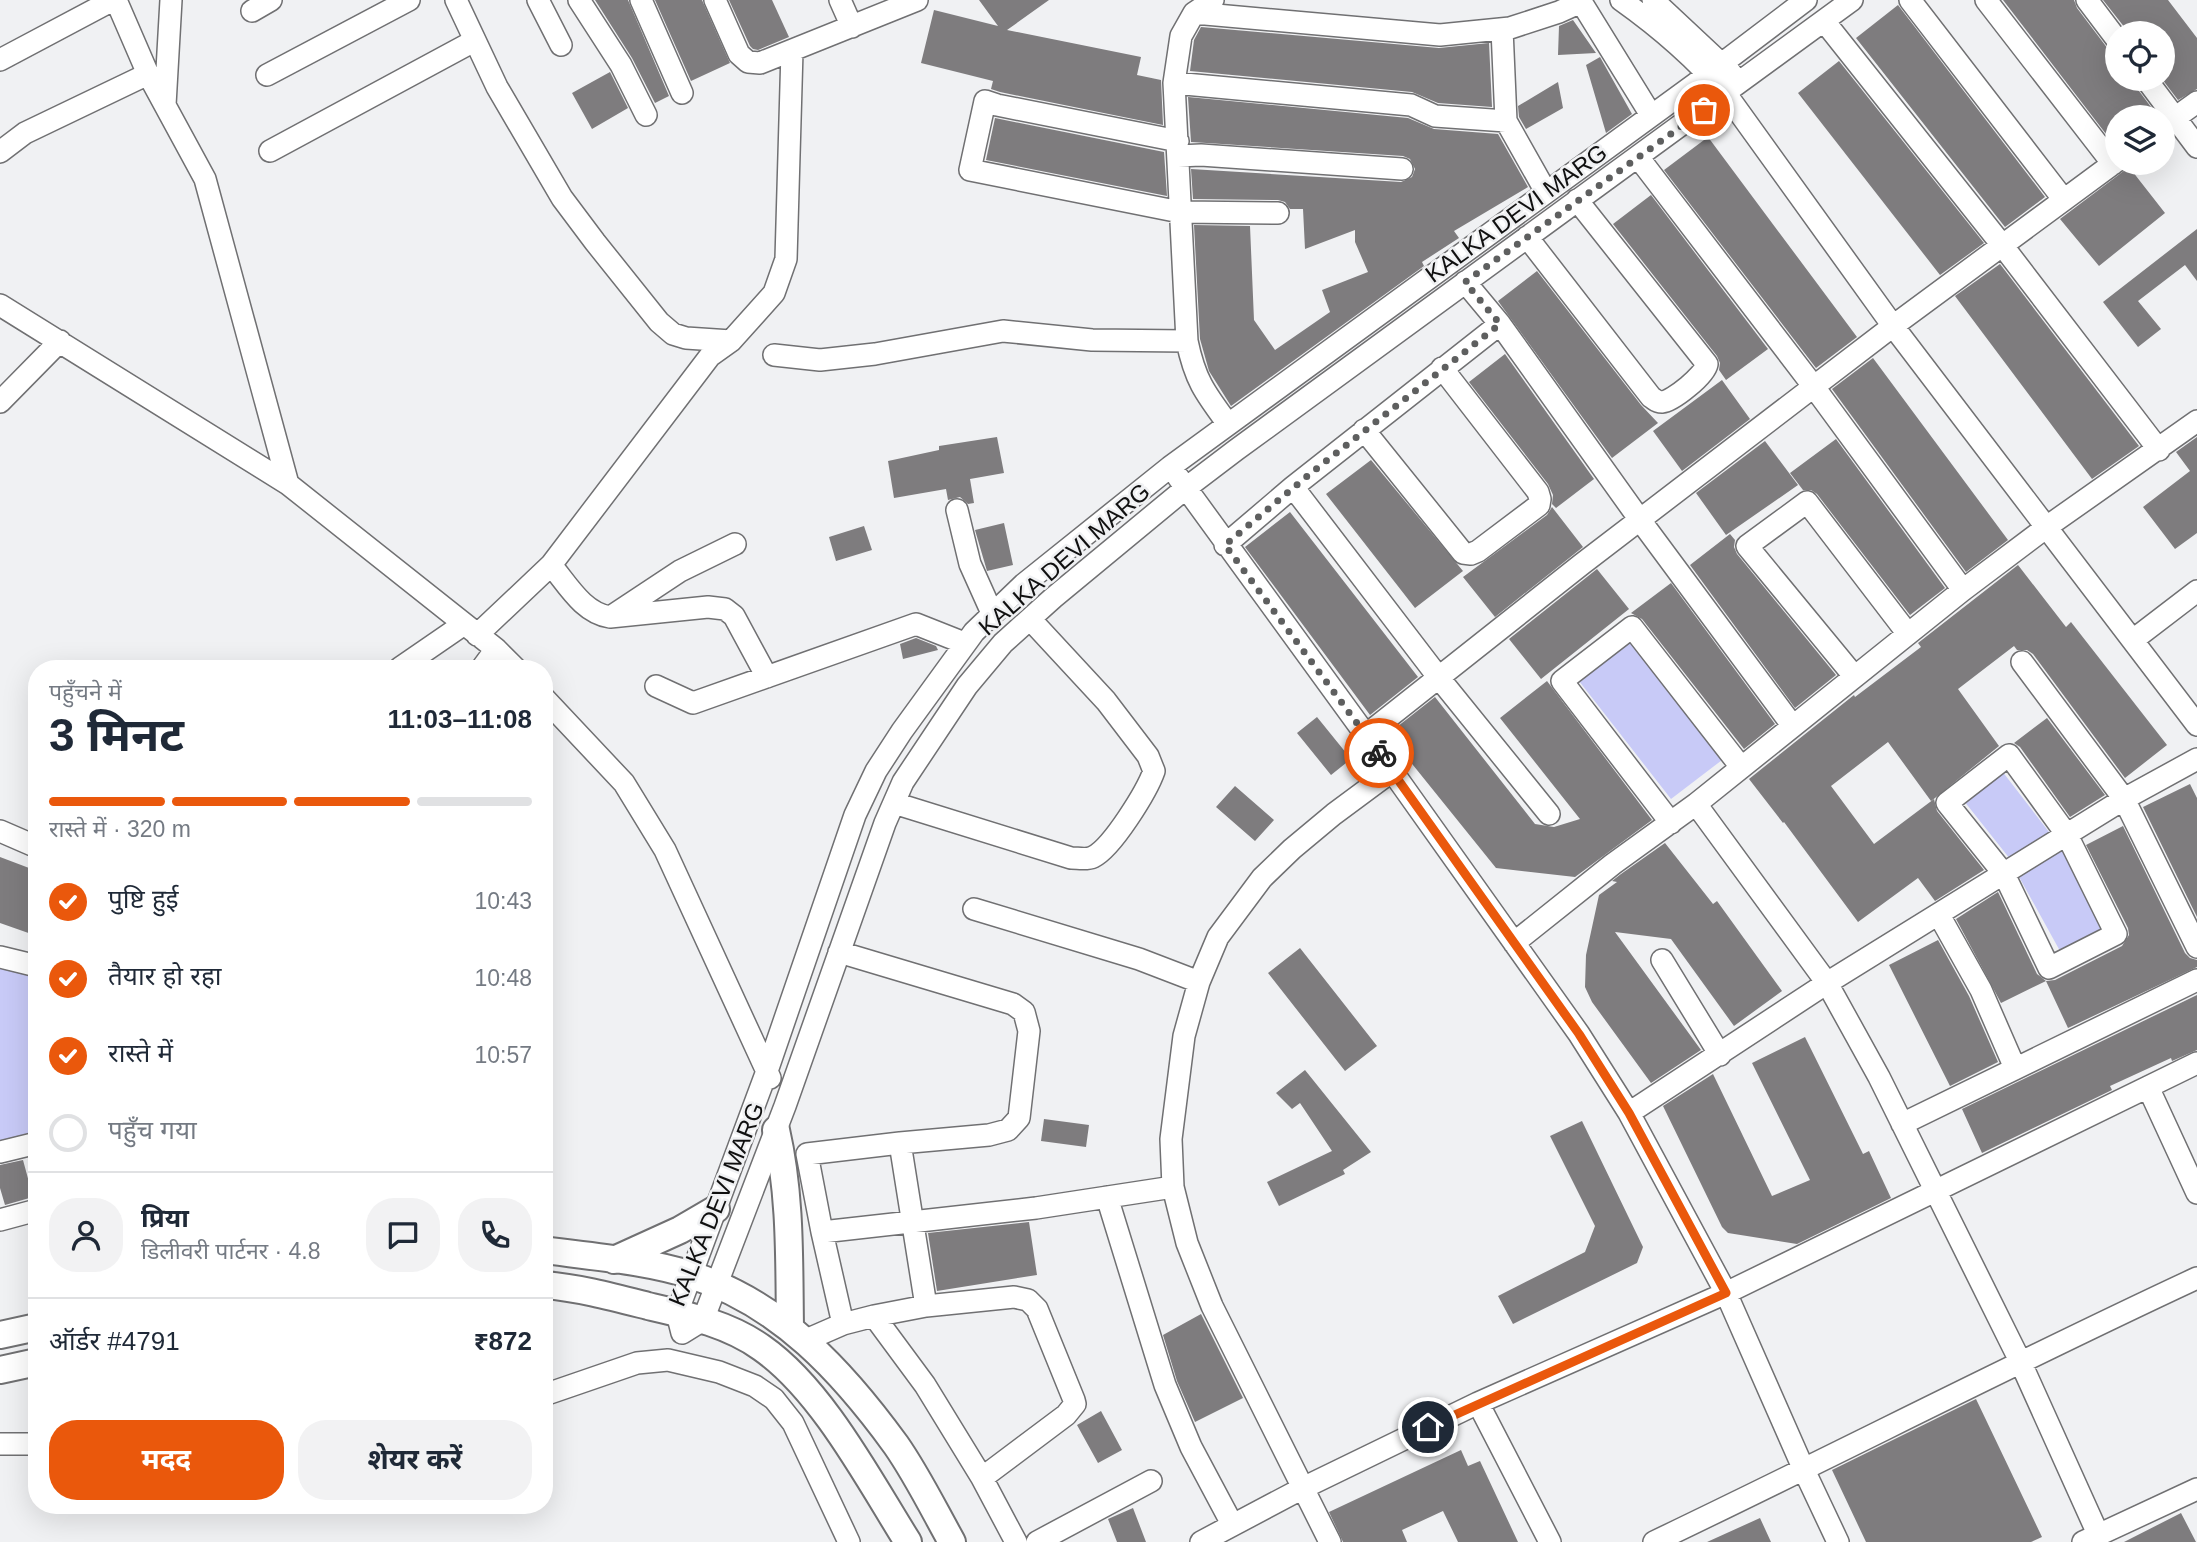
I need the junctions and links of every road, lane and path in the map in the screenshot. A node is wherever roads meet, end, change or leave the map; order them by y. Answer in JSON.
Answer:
{"nodes":[{"id":1,"x":114,"y":0,"type":"edge"},
{"id":2,"x":171,"y":0,"type":"edge"},
{"id":3,"x":271,"y":0,"type":"edge"},
{"id":4,"x":409,"y":0,"type":"edge"},
{"id":5,"x":456,"y":0,"type":"edge"},
{"id":6,"x":538,"y":0,"type":"edge"},
{"id":7,"x":579,"y":0,"type":"edge"},
{"id":8,"x":641,"y":0,"type":"edge"},
{"id":9,"x":715,"y":0,"type":"edge"},
{"id":10,"x":840,"y":0,"type":"edge"},
{"id":11,"x":917,"y":0,"type":"edge"},
{"id":12,"x":1213,"y":0,"type":"edge"},
{"id":13,"x":1621,"y":0,"type":"edge"},
{"id":14,"x":1653,"y":0,"type":"edge"},
{"id":15,"x":1806,"y":0,"type":"edge"},
{"id":16,"x":1852,"y":0,"type":"edge"},
{"id":17,"x":1910,"y":0,"type":"edge"},
{"id":18,"x":1986,"y":0,"type":"edge"},
{"id":19,"x":2087,"y":0,"type":"edge"},
{"id":20,"x":1581,"y":1,"type":"edge"},
{"id":21,"x":252,"y":11,"type":"dead end"},
{"id":22,"x":1194,"y":13,"type":"junction"},
{"id":23,"x":1824,"y":21,"type":"junction"},
{"id":24,"x":2105,"y":24,"type":"edge"},
{"id":25,"x":852,"y":27,"type":"junction"},
{"id":26,"x":1502,"y":29,"type":"junction"},
{"id":27,"x":474,"y":41,"type":"junction"},
{"id":28,"x":561,"y":45,"type":"dead end"},
{"id":29,"x":792,"y":51,"type":"junction"},
{"id":30,"x":0,"y":60,"type":"edge"},
{"id":31,"x":1716,"y":69,"type":"junction"},
{"id":32,"x":148,"y":74,"type":"junction"},
{"id":33,"x":267,"y":75,"type":"dead end"},
{"id":34,"x":1174,"y":83,"type":"junction"},
{"id":35,"x":1733,"y":88,"type":"junction"},
{"id":36,"x":682,"y":93,"type":"dead end"},
{"id":37,"x":2197,"y":102,"type":"edge"},
{"id":38,"x":165,"y":105,"type":"junction"},
{"id":39,"x":646,"y":115,"type":"dead end"},
{"id":40,"x":1651,"y":115,"type":"junction"},
{"id":41,"x":2175,"y":118,"type":"edge"},
{"id":42,"x":1506,"y":121,"type":"junction"},
{"id":43,"x":2175,"y":127,"type":"edge"},
{"id":44,"x":2197,"y":147,"type":"edge"},
{"id":45,"x":1178,"y":148,"type":"junction"},
{"id":46,"x":2105,"y":149,"type":"edge"},
{"id":47,"x":270,"y":151,"type":"dead end"},
{"id":48,"x":0,"y":152,"type":"edge"},
{"id":49,"x":1638,"y":157,"type":"junction"},
{"id":50,"x":1402,"y":169,"type":"dead end"},
{"id":51,"x":2105,"y":169,"type":"edge"},
{"id":52,"x":1546,"y":192,"type":"junction"},
{"id":53,"x":2064,"y":200,"type":"junction"},
{"id":54,"x":1577,"y":201,"type":"junction"},
{"id":55,"x":1180,"y":212,"type":"junction"},
{"id":56,"x":1278,"y":213,"type":"dead end"},
{"id":57,"x":1527,"y":237,"type":"junction"},
{"id":58,"x":2002,"y":245,"type":"junction"},
{"id":59,"x":1465,"y":282,"type":"junction"},
{"id":60,"x":0,"y":305,"type":"edge"},
{"id":61,"x":1500,"y":324,"type":"junction"},
{"id":62,"x":1893,"y":326,"type":"junction"},
{"id":63,"x":60,"y":341,"type":"junction"},
{"id":64,"x":731,"y":341,"type":"junction"},
{"id":65,"x":1187,"y":341,"type":"junction"},
{"id":66,"x":774,"y":355,"type":"dead end"},
{"id":67,"x":1442,"y":368,"type":"junction"},
{"id":68,"x":1814,"y":387,"type":"junction"},
{"id":69,"x":0,"y":402,"type":"edge"},
{"id":70,"x":2197,"y":421,"type":"edge"},
{"id":71,"x":1228,"y":424,"type":"junction"},
{"id":72,"x":1364,"y":430,"type":"junction"},
{"id":73,"x":2159,"y":450,"type":"junction"},
{"id":74,"x":1170,"y":467,"type":"junction"},
{"id":75,"x":288,"y":484,"type":"junction"},
{"id":76,"x":1293,"y":487,"type":"junction"},
{"id":77,"x":1186,"y":488,"type":"junction"},
{"id":78,"x":957,"y":510,"type":"dead end"},
{"id":79,"x":1640,"y":520,"type":"junction"},
{"id":80,"x":2048,"y":526,"type":"junction"},
{"id":81,"x":735,"y":544,"type":"dead end"},
{"id":82,"x":1225,"y":545,"type":"junction"},
{"id":83,"x":551,"y":565,"type":"junction"},
{"id":84,"x":1963,"y":590,"type":"junction"},
{"id":85,"x":2197,"y":591,"type":"edge"},
{"id":86,"x":992,"y":613,"type":"junction"},
{"id":87,"x":610,"y":617,"type":"junction"},
{"id":88,"x":1030,"y":619,"type":"junction"},
{"id":89,"x":471,"y":629,"type":"junction"},
{"id":90,"x":1908,"y":634,"type":"junction"},
{"id":91,"x":2133,"y":640,"type":"junction"},
{"id":92,"x":964,"y":643,"type":"junction"},
{"id":93,"x":496,"y":649,"type":"junction"},
{"id":94,"x":415,"y":660,"type":"edge"},
{"id":95,"x":488,"y":660,"type":"edge"},
{"id":96,"x":507,"y":660,"type":"edge"},
{"id":97,"x":2022,"y":662,"type":"dead end"},
{"id":98,"x":1854,"y":676,"type":"junction"},
{"id":99,"x":767,"y":677,"type":"junction"},
{"id":100,"x":1439,"y":678,"type":"junction"},
{"id":101,"x":656,"y":687,"type":"dead end"},
{"id":102,"x":553,"y":707,"type":"edge"},
{"id":103,"x":2197,"y":724,"type":"edge"},
{"id":104,"x":1792,"y":725,"type":"junction"},
{"id":105,"x":1366,"y":735,"type":"junction"},
{"id":106,"x":2197,"y":759,"type":"edge"},
{"id":107,"x":1741,"y":767,"type":"junction"},
{"id":108,"x":1392,"y":771,"type":"junction"},
{"id":109,"x":2124,"y":799,"type":"junction"},
{"id":110,"x":894,"y":803,"type":"junction"},
{"id":111,"x":1696,"y":804,"type":"junction"},
{"id":112,"x":1549,"y":814,"type":"dead end"},
{"id":113,"x":1671,"y":823,"type":"junction"},
{"id":114,"x":0,"y":831,"type":"edge"},
{"id":115,"x":2067,"y":835,"type":"junction"},
{"id":116,"x":28,"y":843,"type":"edge"},
{"id":117,"x":2004,"y":874,"type":"junction"},
{"id":118,"x":974,"y":909,"type":"dead end"},
{"id":119,"x":1939,"y":915,"type":"junction"},
{"id":120,"x":1514,"y":943,"type":"junction"},
{"id":121,"x":2197,"y":947,"type":"edge"},
{"id":122,"x":839,"y":952,"type":"junction"},
{"id":123,"x":0,"y":957,"type":"edge"},
{"id":124,"x":1662,"y":960,"type":"dead end"},
{"id":125,"x":28,"y":965,"type":"edge"},
{"id":126,"x":2197,"y":980,"type":"edge"},
{"id":127,"x":1199,"y":982,"type":"junction"},
{"id":128,"x":1827,"y":983,"type":"junction"},
{"id":129,"x":1720,"y":1055,"type":"junction"},
{"id":130,"x":2197,"y":1063,"type":"edge"},
{"id":131,"x":2015,"y":1068,"type":"junction"},
{"id":132,"x":766,"y":1071,"type":"junction"},
{"id":133,"x":2148,"y":1087,"type":"junction"},
{"id":134,"x":1629,"y":1113,"type":"junction"},
{"id":135,"x":780,"y":1118,"type":"junction"},
{"id":136,"x":1902,"y":1124,"type":"junction"},
{"id":137,"x":900,"y":1143,"type":"junction"},
{"id":138,"x":28,"y":1145,"type":"edge"},
{"id":139,"x":0,"y":1152,"type":"edge"},
{"id":140,"x":794,"y":1155,"type":"junction"},
{"id":141,"x":1173,"y":1187,"type":"junction"},
{"id":142,"x":1934,"y":1192,"type":"junction"},
{"id":143,"x":2197,"y":1192,"type":"edge"},
{"id":144,"x":1107,"y":1197,"type":"junction"},
{"id":145,"x":716,"y":1209,"type":"junction"},
{"id":146,"x":28,"y":1212,"type":"edge"},
{"id":147,"x":0,"y":1220,"type":"edge"},
{"id":148,"x":912,"y":1222,"type":"junction"},
{"id":149,"x":822,"y":1232,"type":"junction"},
{"id":150,"x":553,"y":1251,"type":"edge"},
{"id":151,"x":614,"y":1260,"type":"junction"},
{"id":152,"x":691,"y":1275,"type":"junction"},
{"id":153,"x":2197,"y":1278,"type":"edge"},
{"id":154,"x":716,"y":1285,"type":"junction"},
{"id":155,"x":553,"y":1286,"type":"edge"},
{"id":156,"x":1726,"y":1293,"type":"junction"},
{"id":157,"x":926,"y":1307,"type":"junction"},
{"id":158,"x":874,"y":1316,"type":"junction"},
{"id":159,"x":687,"y":1322,"type":"junction"},
{"id":160,"x":842,"y":1324,"type":"junction"},
{"id":161,"x":28,"y":1329,"type":"edge"},
{"id":162,"x":797,"y":1334,"type":"junction"},
{"id":163,"x":0,"y":1335,"type":"edge"},
{"id":164,"x":668,"y":1360,"type":"junction"},
{"id":165,"x":2020,"y":1361,"type":"junction"},
{"id":166,"x":28,"y":1364,"type":"edge"},
{"id":167,"x":0,"y":1370,"type":"edge"},
{"id":168,"x":553,"y":1392,"type":"edge"},
{"id":169,"x":1478,"y":1403,"type":"junction"},
{"id":170,"x":0,"y":1444,"type":"edge"},
{"id":171,"x":28,"y":1444,"type":"edge"},
{"id":172,"x":1804,"y":1470,"type":"junction"},
{"id":173,"x":982,"y":1478,"type":"junction"},
{"id":174,"x":1151,"y":1481,"type":"dead end"},
{"id":175,"x":1303,"y":1488,"type":"junction"},
{"id":176,"x":2197,"y":1489,"type":"edge"},
{"id":177,"x":1233,"y":1524,"type":"junction"},
{"id":178,"x":2091,"y":1538,"type":"edge"},
{"id":179,"x":849,"y":1542,"type":"edge"},
{"id":180,"x":908,"y":1542,"type":"edge"},
{"id":181,"x":952,"y":1542,"type":"edge"},
{"id":182,"x":1016,"y":1542,"type":"edge"},
{"id":183,"x":1037,"y":1542,"type":"edge"},
{"id":184,"x":1201,"y":1542,"type":"edge"},
{"id":185,"x":1330,"y":1542,"type":"edge"},
{"id":186,"x":1550,"y":1542,"type":"edge"},
{"id":187,"x":1654,"y":1542,"type":"edge"},
{"id":188,"x":1838,"y":1542,"type":"edge"}],
"edges":[{"from":1,"to":30,"type":"street"},
{"from":1,"to":32,"type":"street"},
{"from":2,"to":38,"type":"street"},
{"from":3,"to":21,"type":"street"},
{"from":4,"to":33,"type":"street"},
{"from":5,"to":27,"type":"street"},
{"from":6,"to":28,"type":"street"},
{"from":7,"to":39,"type":"street"},
{"from":8,"to":36,"type":"street"},
{"from":9,"to":29,"type":"street"},
{"from":10,"to":25,"type":"street"},
{"from":11,"to":25,"type":"street"},
{"from":12,"to":22,"type":"street"},
{"from":13,"to":31,"type":"street"},
{"from":14,"to":31,"type":"street"},
{"from":15,"to":31,"type":"street","name":"KALKA DEVI MARG"},
{"from":16,"to":23,"type":"street","name":"KALKA DEVI MARG"},
{"from":17,"to":53,"type":"street"},
{"from":18,"to":46,"type":"street"},
{"from":19,"to":24,"type":"street"},
{"from":20,"to":26,"type":"street"},
{"from":20,"to":40,"type":"street"},
{"from":22,"to":26,"type":"street"},
{"from":22,"to":34,"type":"street"},
{"from":23,"to":35,"type":"street","name":"KALKA DEVI MARG"},
{"from":23,"to":58,"type":"street"},
{"from":25,"to":29,"type":"street"},
{"from":26,"to":42,"type":"street"},
{"from":27,"to":47,"type":"street"},
{"from":27,"to":64,"type":"street"},
{"from":29,"to":64,"type":"street"},
{"from":31,"to":35,"type":"street"},
{"from":31,"to":40,"type":"street","name":"KALKA DEVI MARG"},
{"from":32,"to":38,"type":"street"},
{"from":32,"to":48,"type":"street"},
{"from":34,"to":42,"type":"street"},
{"from":34,"to":45,"type":"street"},
{"from":35,"to":49,"type":"street","name":"KALKA DEVI MARG"},
{"from":35,"to":62,"type":"street"},
{"from":37,"to":41,"type":"street"},
{"from":38,"to":75,"type":"street"},
{"from":40,"to":52,"type":"street","name":"KALKA DEVI MARG"},
{"from":42,"to":52,"type":"street"},
{"from":43,"to":44,"type":"street"},
{"from":45,"to":50,"type":"street"},
{"from":45,"to":55,"type":"street"},
{"from":45,"to":55,"type":"street"},
{"from":49,"to":54,"type":"street","name":"KALKA DEVI MARG"},
{"from":49,"to":68,"type":"street"},
{"from":51,"to":53,"type":"street"},
{"from":52,"to":71,"type":"street","name":"KALKA DEVI MARG"},
{"from":53,"to":58,"type":"street"},
{"from":54,"to":57,"type":"street","name":"KALKA DEVI MARG"},
{"from":54,"to":57,"type":"street"},
{"from":55,"to":56,"type":"street"},
{"from":55,"to":65,"type":"street"},
{"from":57,"to":59,"type":"street","name":"KALKA DEVI MARG"},
{"from":58,"to":62,"type":"street"},
{"from":58,"to":73,"type":"street"},
{"from":59,"to":61,"type":"street"},
{"from":59,"to":77,"type":"street","name":"KALKA DEVI MARG"},
{"from":60,"to":63,"type":"street"},
{"from":61,"to":67,"type":"street"},
{"from":61,"to":79,"type":"street"},
{"from":62,"to":68,"type":"street"},
{"from":62,"to":80,"type":"street"},
{"from":63,"to":69,"type":"street"},
{"from":63,"to":75,"type":"street"},
{"from":64,"to":83,"type":"street"},
{"from":65,"to":66,"type":"street"},
{"from":65,"to":71,"type":"street"},
{"from":67,"to":72,"type":"street"},
{"from":67,"to":72,"type":"street"},
{"from":68,"to":79,"type":"street"},
{"from":68,"to":84,"type":"street"},
{"from":70,"to":73,"type":"street"},
{"from":71,"to":74,"type":"street","name":"KALKA DEVI MARG"},
{"from":72,"to":76,"type":"street"},
{"from":73,"to":80,"type":"street"},
{"from":74,"to":77,"type":"street"},
{"from":74,"to":86,"type":"street","name":"KALKA DEVI MARG"},
{"from":75,"to":89,"type":"street"},
{"from":76,"to":82,"type":"street"},
{"from":76,"to":100,"type":"street"},
{"from":77,"to":82,"type":"street"},
{"from":77,"to":88,"type":"street","name":"KALKA DEVI MARG"},
{"from":78,"to":86,"type":"street"},
{"from":79,"to":100,"type":"street"},
{"from":79,"to":104,"type":"street"},
{"from":80,"to":84,"type":"street"},
{"from":80,"to":91,"type":"street"},
{"from":81,"to":87,"type":"street"},
{"from":82,"to":105,"type":"street"},
{"from":83,"to":87,"type":"street"},
{"from":83,"to":89,"type":"street"},
{"from":84,"to":90,"type":"street"},
{"from":85,"to":91,"type":"street"},
{"from":86,"to":92,"type":"street","name":"KALKA DEVI MARG"},
{"from":87,"to":99,"type":"street"},
{"from":88,"to":110,"type":"street","name":"KALKA DEVI MARG"},
{"from":88,"to":110,"type":"street"},
{"from":89,"to":93,"type":"street"},
{"from":89,"to":94,"type":"street"},
{"from":90,"to":98,"type":"street"},
{"from":90,"to":98,"type":"street"},
{"from":91,"to":103,"type":"street"},
{"from":92,"to":99,"type":"street"},
{"from":92,"to":132,"type":"street","name":"KALKA DEVI MARG"},
{"from":93,"to":95,"type":"street"},
{"from":93,"to":96,"type":"street"},
{"from":97,"to":109,"type":"street"},
{"from":98,"to":104,"type":"street"},
{"from":99,"to":101,"type":"street"},
{"from":100,"to":105,"type":"street"},
{"from":100,"to":112,"type":"street"},
{"from":102,"to":132,"type":"street"},
{"from":104,"to":107,"type":"street"},
{"from":105,"to":108,"type":"street"},
{"from":106,"to":109,"type":"street"},
{"from":107,"to":111,"type":"street"},
{"from":107,"to":113,"type":"street"},
{"from":108,"to":120,"type":"street"},
{"from":108,"to":127,"type":"street"},
{"from":109,"to":115,"type":"street"},
{"from":109,"to":121,"type":"street"},
{"from":110,"to":122,"type":"street","name":"KALKA DEVI MARG"},
{"from":111,"to":113,"type":"street"},
{"from":111,"to":128,"type":"street"},
{"from":113,"to":120,"type":"street"},
{"from":114,"to":116,"type":"street"},
{"from":115,"to":117,"type":"street"},
{"from":115,"to":117,"type":"street"},
{"from":115,"to":117,"type":"street"},
{"from":117,"to":119,"type":"street"},
{"from":118,"to":127,"type":"street"},
{"from":119,"to":128,"type":"street"},
{"from":119,"to":131,"type":"street"},
{"from":120,"to":134,"type":"street"},
{"from":122,"to":135,"type":"street","name":"KALKA DEVI MARG"},
{"from":122,"to":137,"type":"street"},
{"from":123,"to":125,"type":"street"},
{"from":124,"to":129,"type":"street"},
{"from":126,"to":131,"type":"street"},
{"from":127,"to":141,"type":"street"},
{"from":128,"to":129,"type":"street"},
{"from":128,"to":136,"type":"street"},
{"from":129,"to":134,"type":"street"},
{"from":130,"to":133,"type":"street"},
{"from":131,"to":136,"type":"street"},
{"from":132,"to":135,"type":"street"},
{"from":132,"to":145,"type":"street","name":"KALKA DEVI MARG"},
{"from":133,"to":142,"type":"street"},
{"from":133,"to":143,"type":"street"},
{"from":134,"to":156,"type":"street"},
{"from":135,"to":140,"type":"main road"},
{"from":135,"to":154,"type":"street","name":"KALKA DEVI MARG"},
{"from":136,"to":142,"type":"street"},
{"from":137,"to":140,"type":"street"},
{"from":137,"to":148,"type":"street"},
{"from":138,"to":139,"type":"street"},
{"from":140,"to":149,"type":"street"},
{"from":140,"to":162,"type":"main road"},
{"from":141,"to":144,"type":"street"},
{"from":141,"to":175,"type":"street"},
{"from":142,"to":156,"type":"street"},
{"from":142,"to":165,"type":"street"},
{"from":144,"to":148,"type":"street"},
{"from":144,"to":177,"type":"street"},
{"from":145,"to":151,"type":"main road"},
{"from":145,"to":152,"type":"street","name":"KALKA DEVI MARG"},
{"from":146,"to":147,"type":"street"},
{"from":148,"to":149,"type":"street"},
{"from":148,"to":157,"type":"street"},
{"from":149,"to":160,"type":"street"},
{"from":150,"to":151,"type":"main road"},
{"from":151,"to":152,"type":"main road"},
{"from":152,"to":154,"type":"main road"},
{"from":152,"to":159,"type":"street","name":"KALKA DEVI MARG"},
{"from":153,"to":165,"type":"street"},
{"from":154,"to":159,"type":"street","name":"KALKA DEVI MARG"},
{"from":154,"to":162,"type":"main road"},
{"from":155,"to":159,"type":"main road"},
{"from":156,"to":169,"type":"street"},
{"from":156,"to":172,"type":"street"},
{"from":157,"to":158,"type":"street"},
{"from":157,"to":173,"type":"street"},
{"from":158,"to":160,"type":"street"},
{"from":158,"to":173,"type":"street"},
{"from":159,"to":164,"type":"street"},
{"from":159,"to":180,"type":"main road"},
{"from":160,"to":162,"type":"street"},
{"from":161,"to":163,"type":"main road"},
{"from":162,"to":181,"type":"main road"},
{"from":164,"to":168,"type":"street"},
{"from":164,"to":179,"type":"street"},
{"from":165,"to":172,"type":"street"},
{"from":165,"to":178,"type":"street"},
{"from":166,"to":167,"type":"main road"},
{"from":169,"to":175,"type":"street"},
{"from":169,"to":186,"type":"street"},
{"from":170,"to":171,"type":"street"},
{"from":172,"to":187,"type":"street"},
{"from":172,"to":188,"type":"street"},
{"from":173,"to":182,"type":"street"},
{"from":174,"to":183,"type":"street"},
{"from":175,"to":177,"type":"street"},
{"from":175,"to":185,"type":"street"},
{"from":176,"to":178,"type":"street"},
{"from":177,"to":184,"type":"street"}]}
